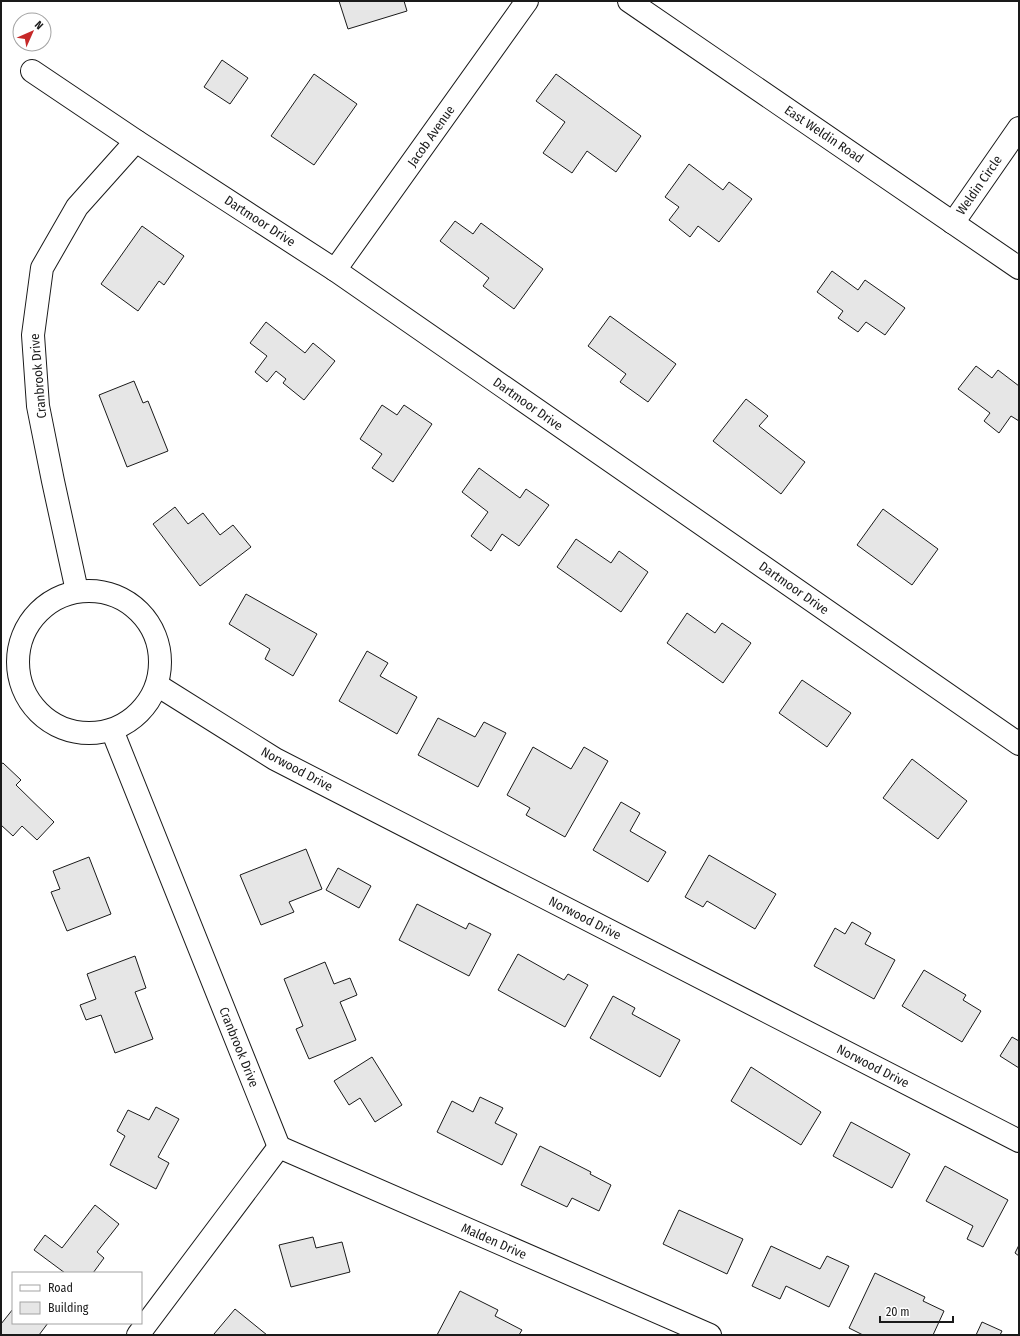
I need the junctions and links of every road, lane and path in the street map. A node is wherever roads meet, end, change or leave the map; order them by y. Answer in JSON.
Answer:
{"nodes":[{"id":1,"x":527,"y":1,"type":"edge"},
{"id":2,"x":629,"y":1,"type":"edge"},
{"id":3,"x":32,"y":71,"type":"dead end"},
{"id":4,"x":1019,"y":128,"type":"edge"},
{"id":5,"x":136,"y":141,"type":"junction"},
{"id":6,"x":954,"y":223,"type":"junction"},
{"id":7,"x":1019,"y":268,"type":"edge"},
{"id":8,"x":335,"y":270,"type":"junction"},
{"id":9,"x":77,"y":591,"type":"junction"},
{"id":10,"x":157,"y":685,"type":"junction"},
{"id":11,"x":112,"y":730,"type":"junction"},
{"id":12,"x":1019,"y":744,"type":"edge"},
{"id":13,"x":1019,"y":1141,"type":"edge"},
{"id":14,"x":279,"y":1147,"type":"junction"},
{"id":15,"x":138,"y":1335,"type":"edge"},
{"id":16,"x":710,"y":1335,"type":"edge"}],
"edges":[{"from":1,"to":8,"type":"street","name":"Jacob Avenue"},
{"from":2,"to":6,"type":"street","name":"East Weldin Road"},
{"from":3,"to":5,"type":"street","name":"Dartmoor Drive"},
{"from":4,"to":6,"type":"street","name":"Weldin Circle"},
{"from":5,"to":8,"type":"street","name":"Dartmoor Drive"},
{"from":5,"to":9,"type":"street","name":"Cranbrook Drive"},
{"from":6,"to":7,"type":"street","name":"East Weldin Road"},
{"from":8,"to":12,"type":"street","name":"Dartmoor Drive"},
{"from":9,"to":10,"type":"street"},
{"from":9,"to":11,"type":"street"},
{"from":10,"to":11,"type":"street"},
{"from":10,"to":13,"type":"street","name":"Norwood Drive"},
{"from":11,"to":14,"type":"street","name":"Cranbrook Drive"},
{"from":14,"to":15,"type":"street"},
{"from":14,"to":16,"type":"street","name":"Malden Drive"}]}
